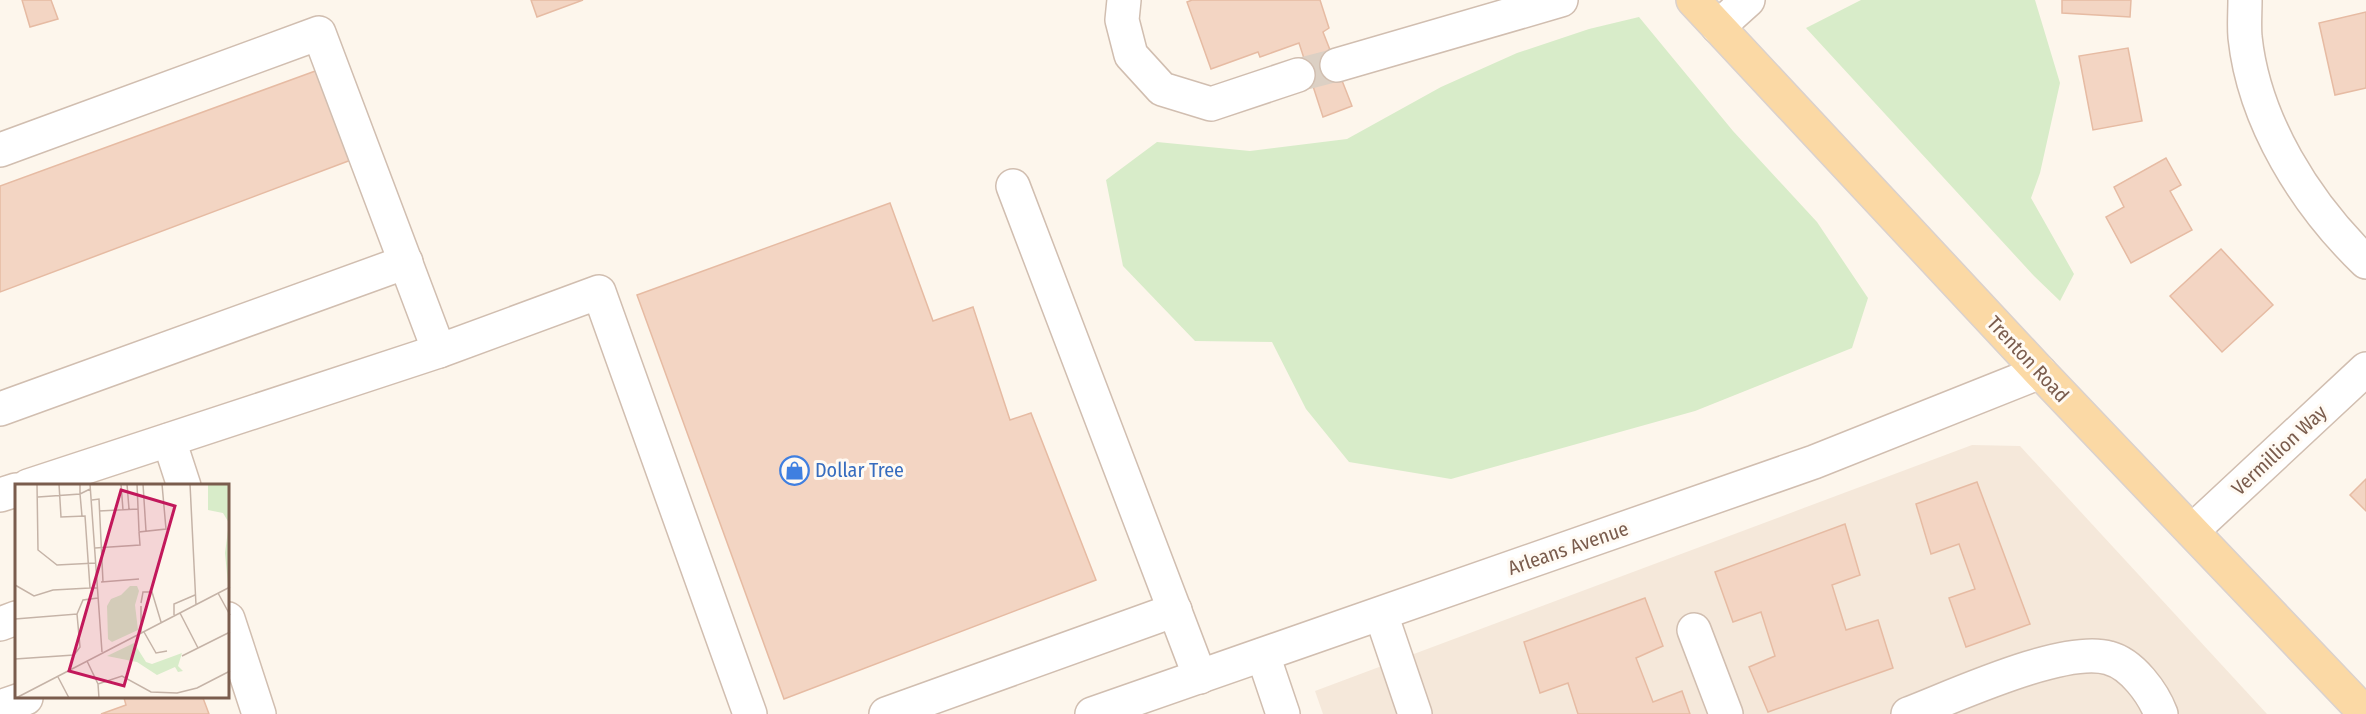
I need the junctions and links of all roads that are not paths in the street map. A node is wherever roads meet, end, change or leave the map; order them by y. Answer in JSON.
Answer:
{"nodes":[{"id":1,"x":1124,"y":0,"type":"edge"},
{"id":2,"x":1561,"y":0,"type":"edge"},
{"id":3,"x":1693,"y":0,"type":"edge"},
{"id":4,"x":1748,"y":0,"type":"edge"},
{"id":5,"x":2245,"y":0,"type":"edge"},
{"id":6,"x":1718,"y":27,"type":"junction"},
{"id":7,"x":1337,"y":65,"type":"tunnel mouth"},
{"id":8,"x":1298,"y":75,"type":"tunnel mouth"},
{"id":9,"x":0,"y":150,"type":"edge"},
{"id":10,"x":1013,"y":186,"type":"dead end"},
{"id":11,"x":406,"y":262,"type":"junction"},
{"id":12,"x":2366,"y":262,"type":"edge"},
{"id":13,"x":439,"y":351,"type":"junction"},
{"id":14,"x":2366,"y":369,"type":"edge"},
{"id":15,"x":2040,"y":372,"type":"junction"},
{"id":16,"x":0,"y":409,"type":"edge"},
{"id":17,"x":169,"y":440,"type":"junction"},
{"id":18,"x":34,"y":484,"type":"edge"},
{"id":19,"x":183,"y":484,"type":"edge"},
{"id":20,"x":15,"y":490,"type":"edge"},
{"id":21,"x":0,"y":495,"type":"edge"},
{"id":22,"x":2192,"y":531,"type":"junction"},
{"id":23,"x":1175,"y":610,"type":"junction"},
{"id":24,"x":1380,"y":614,"type":"junction"},
{"id":25,"x":15,"y":618,"type":"edge"},
{"id":26,"x":0,"y":624,"type":"edge"},
{"id":27,"x":230,"y":628,"type":"edge"},
{"id":28,"x":1694,"y":630,"type":"dead end"},
{"id":29,"x":1263,"y":655,"type":"junction"},
{"id":30,"x":1200,"y":676,"type":"junction"},
{"id":31,"x":23,"y":699,"type":"edge"},
{"id":32,"x":0,"y":707,"type":"edge"},
{"id":33,"x":259,"y":714,"type":"edge"},
{"id":34,"x":750,"y":714,"type":"edge"},
{"id":35,"x":886,"y":714,"type":"edge"},
{"id":36,"x":1092,"y":714,"type":"edge"},
{"id":37,"x":1283,"y":714,"type":"edge"},
{"id":38,"x":1414,"y":714,"type":"edge"},
{"id":39,"x":1726,"y":714,"type":"edge"},
{"id":40,"x":1908,"y":714,"type":"edge"},
{"id":41,"x":2161,"y":714,"type":"edge"},
{"id":42,"x":2366,"y":714,"type":"edge"}],
"edges":[{"from":1,"to":8,"type":"street"},
{"from":2,"to":7,"type":"street"},
{"from":3,"to":6,"type":"main road","name":"Trenton Road"},
{"from":4,"to":6,"type":"street"},
{"from":5,"to":12,"type":"street"},
{"from":6,"to":15,"type":"main road","name":"Trenton Road"},
{"from":9,"to":11,"type":"street"},
{"from":10,"to":23,"type":"street"},
{"from":11,"to":13,"type":"street"},
{"from":11,"to":16,"type":"street"},
{"from":13,"to":17,"type":"street"},
{"from":13,"to":34,"type":"street"},
{"from":14,"to":22,"type":"street","name":"Vermillion Way"},
{"from":15,"to":22,"type":"main road","name":"Trenton Road"},
{"from":15,"to":24,"type":"street","name":"Arleans Avenue"},
{"from":17,"to":18,"type":"street"},
{"from":17,"to":19,"type":"street"},
{"from":20,"to":21,"type":"street"},
{"from":22,"to":42,"type":"main road","name":"Trenton Road"},
{"from":23,"to":30,"type":"street"},
{"from":23,"to":35,"type":"street"},
{"from":24,"to":29,"type":"street","name":"Arleans Avenue"},
{"from":24,"to":38,"type":"street"},
{"from":25,"to":26,"type":"street"},
{"from":27,"to":33,"type":"street"},
{"from":28,"to":39,"type":"street"},
{"from":29,"to":30,"type":"street","name":"Arleans Avenue"},
{"from":29,"to":37,"type":"street"},
{"from":30,"to":36,"type":"street","name":"Arleans Avenue"},
{"from":31,"to":32,"type":"street"},
{"from":40,"to":41,"type":"street"}]}
